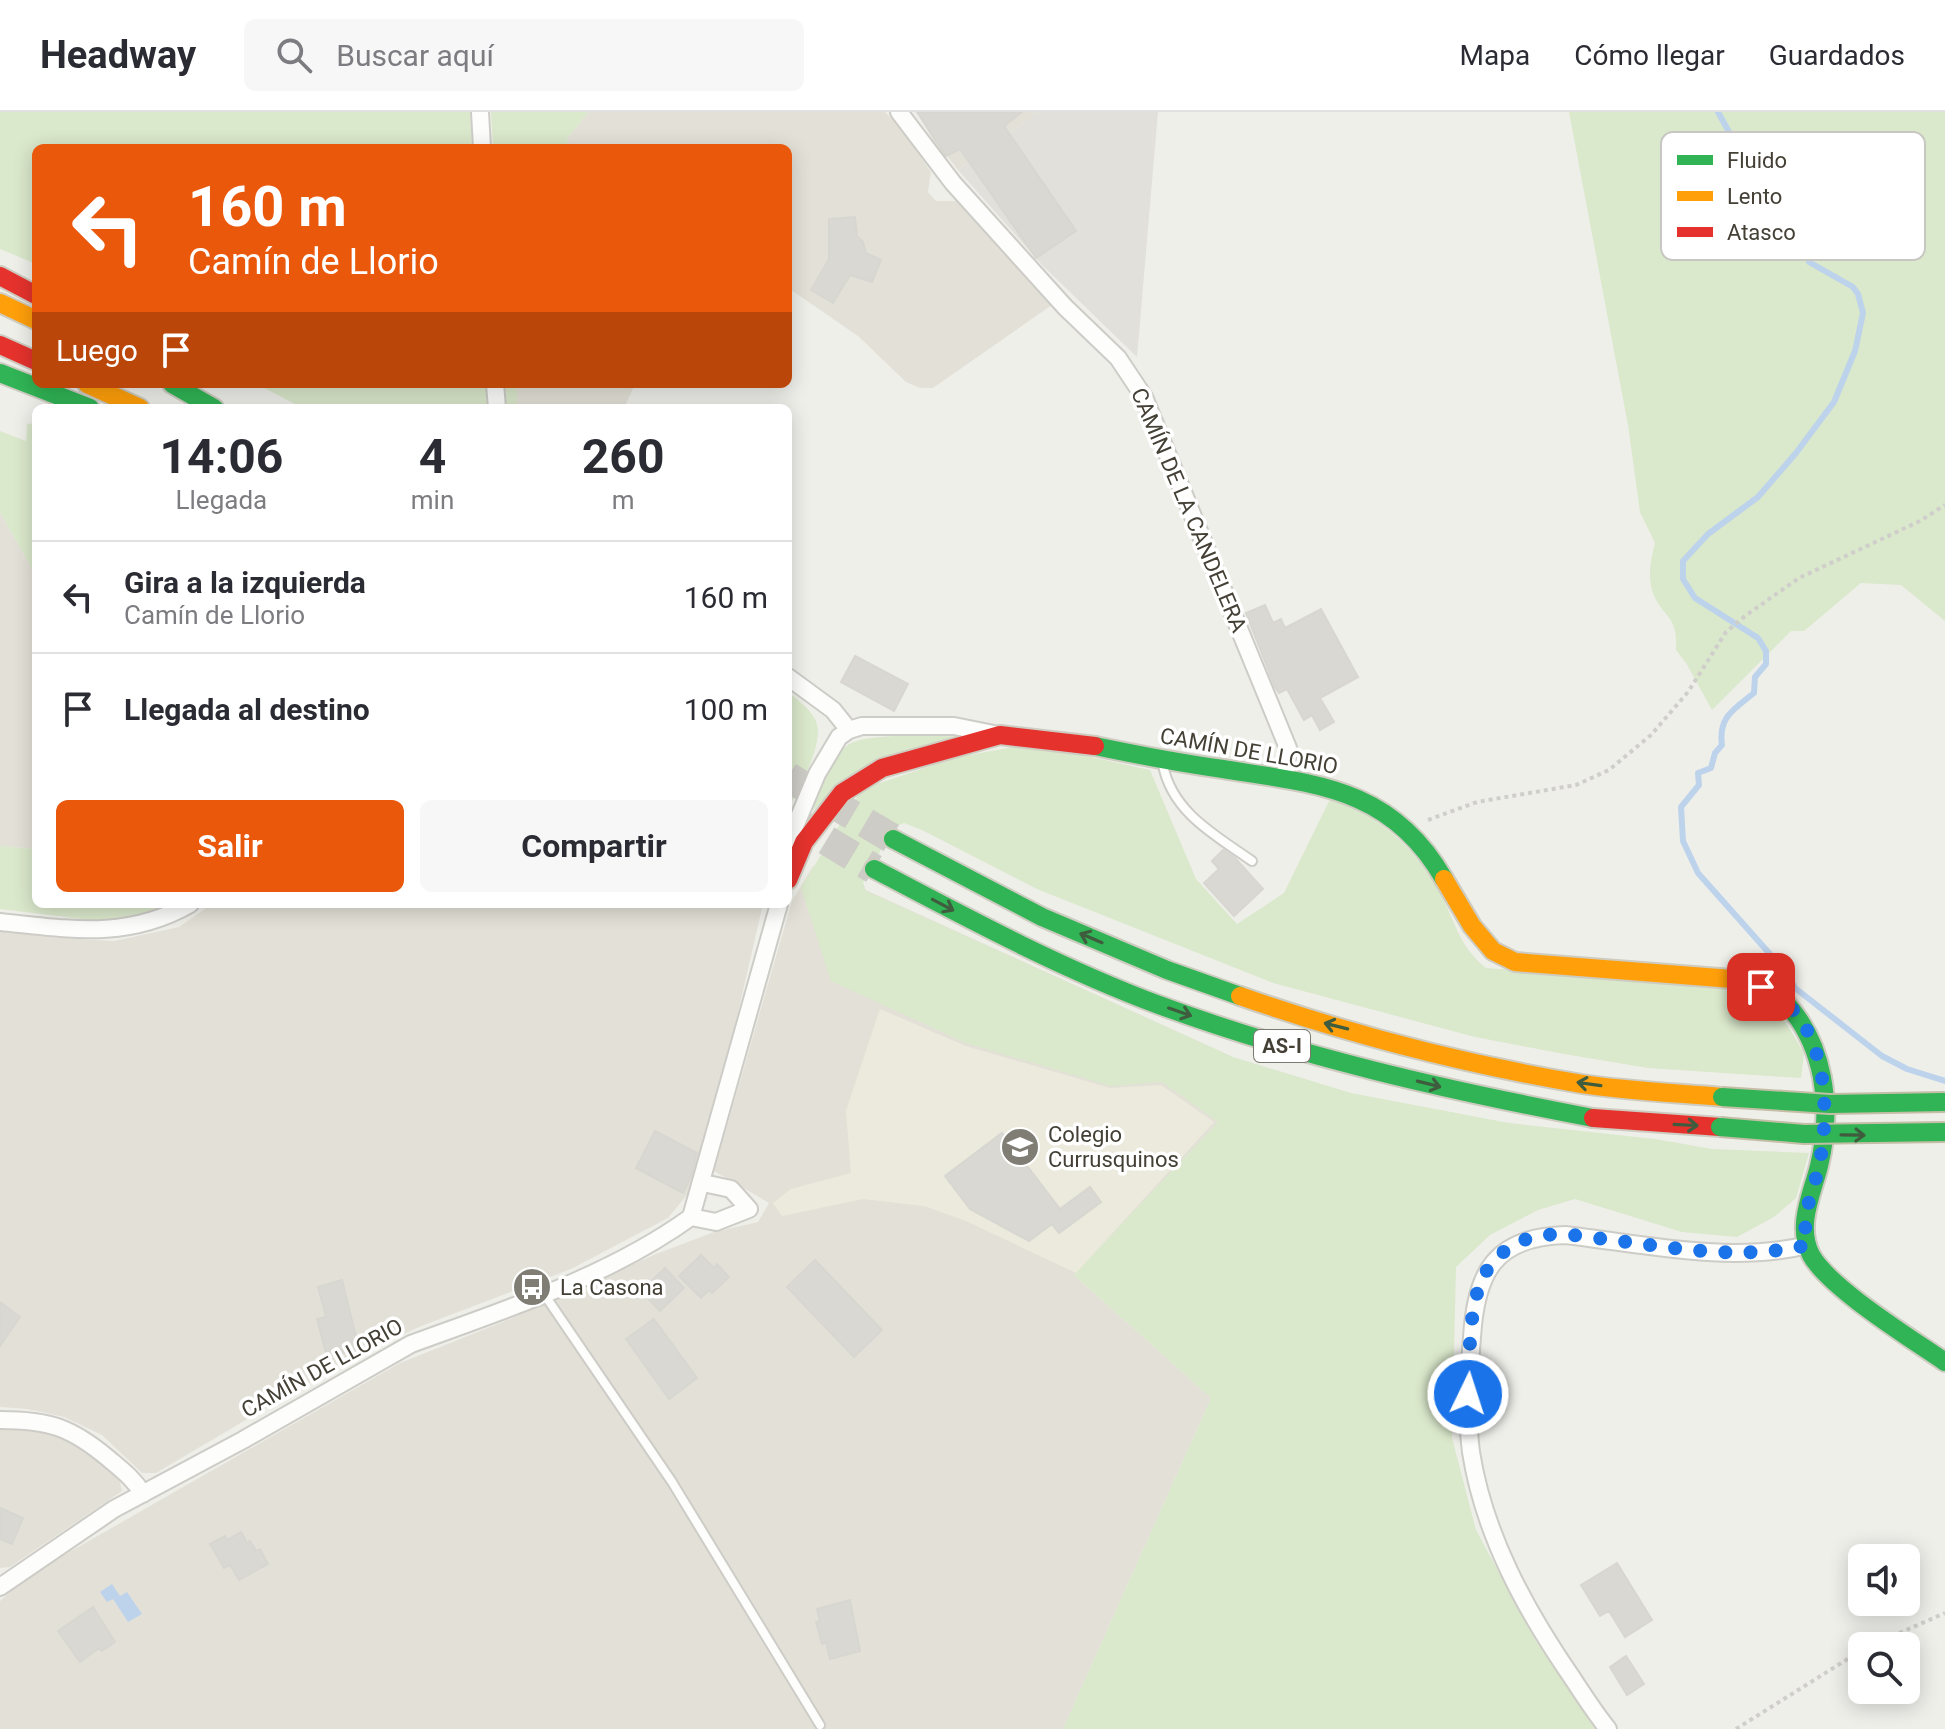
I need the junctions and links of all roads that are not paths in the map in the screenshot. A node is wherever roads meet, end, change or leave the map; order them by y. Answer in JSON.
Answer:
{"nodes":[{"id":1,"x":480,"y":112,"type":"edge"},
{"id":2,"x":899,"y":112,"type":"edge"},
{"id":3,"x":482,"y":144,"type":"edge"},
{"id":4,"x":0,"y":276,"type":"edge"},
{"id":5,"x":32,"y":293,"type":"edge"},
{"id":6,"x":0,"y":303,"type":"edge"},
{"id":7,"x":32,"y":318,"type":"edge"},
{"id":8,"x":0,"y":345,"type":"edge"},
{"id":9,"x":32,"y":359,"type":"edge"},
{"id":10,"x":0,"y":373,"type":"edge"},
{"id":11,"x":32,"y":385,"type":"edge"},
{"id":12,"x":39,"y":388,"type":"edge"},
{"id":13,"x":96,"y":388,"type":"edge"},
{"id":14,"x":179,"y":388,"type":"edge"},
{"id":15,"x":206,"y":388,"type":"edge"},
{"id":16,"x":80,"y":404,"type":"edge"},
{"id":17,"x":131,"y":404,"type":"edge"},
{"id":18,"x":207,"y":404,"type":"edge"},
{"id":19,"x":230,"y":404,"type":"edge"},
{"id":20,"x":792,"y":680,"type":"edge"},
{"id":21,"x":849,"y":730,"type":"junction"},
{"id":22,"x":1000,"y":735,"type":"junction"},
{"id":23,"x":1162,"y":760,"type":"junction"},
{"id":24,"x":1285,"y":778,"type":"junction"},
{"id":25,"x":792,"y":834,"type":"edge"},
{"id":26,"x":893,"y":839,"type":"tunnel mouth"},
{"id":27,"x":1252,"y":861,"type":"dead end"},
{"id":28,"x":874,"y":869,"type":"tunnel mouth"},
{"id":29,"x":792,"y":871,"type":"edge"},
{"id":30,"x":183,"y":908,"type":"edge"},
{"id":31,"x":778,"y":908,"type":"edge"},
{"id":32,"x":0,"y":922,"type":"edge"},
{"id":33,"x":1945,"y":1102,"type":"edge"},
{"id":34,"x":1945,"y":1132,"type":"edge"},
{"id":35,"x":703,"y":1183,"type":"junction"},
{"id":36,"x":691,"y":1217,"type":"junction"},
{"id":37,"x":1808,"y":1245,"type":"junction"},
{"id":38,"x":544,"y":1293,"type":"junction"},
{"id":39,"x":1945,"y":1362,"type":"edge"},
{"id":40,"x":0,"y":1420,"type":"edge"},
{"id":41,"x":143,"y":1494,"type":"junction"},
{"id":42,"x":0,"y":1587,"type":"edge"},
{"id":43,"x":820,"y":1725,"type":"dead end"},
{"id":44,"x":1608,"y":1729,"type":"edge"}],
"edges":[{"from":1,"to":3,"type":"street"},
{"from":2,"to":24,"type":"street","name":"CAMÍN DE LA CANDELERA"},
{"from":4,"to":5,"type":"main road"},
{"from":6,"to":7,"type":"main road"},
{"from":8,"to":9,"type":"main road"},
{"from":10,"to":11,"type":"main road"},
{"from":12,"to":16,"type":"main road"},
{"from":13,"to":17,"type":"main road"},
{"from":14,"to":18,"type":"main road"},
{"from":15,"to":19,"type":"main road"},
{"from":20,"to":21,"type":"street"},
{"from":21,"to":22,"type":"street","name":"CAMÍN DE LLORIO"},
{"from":21,"to":25,"type":"street","name":"CAMÍN DE LLORIO"},
{"from":22,"to":23,"type":"main road","name":"CAMÍN DE LLORIO"},
{"from":22,"to":29,"type":"main road","name":"CAMÍN DE LLORIO"},
{"from":23,"to":24,"type":"main road","name":"CAMÍN DE LLORIO"},
{"from":23,"to":27,"type":"lane"},
{"from":24,"to":37,"type":"main road","name":"CAMÍN DE LLORIO"},
{"from":33,"to":26,"type":"main road","number":"AS-I","one_way":true,"bridge":true},
{"from":28,"to":34,"type":"main road","number":"AS-I","one_way":true,"bridge":true},
{"from":30,"to":32,"type":"street"},
{"from":31,"to":35,"type":"street"},
{"from":35,"to":36,"type":"street"},
{"from":35,"to":36,"type":"street"},
{"from":36,"to":38,"type":"street","name":"CAMÍN DE LLORIO"},
{"from":37,"to":39,"type":"main road"},
{"from":37,"to":44,"type":"street"},
{"from":38,"to":41,"type":"street","name":"CAMÍN DE LLORIO"},
{"from":38,"to":43,"type":"lane"},
{"from":40,"to":41,"type":"street"},
{"from":41,"to":42,"type":"street","name":"CAMÍN DE LLORIO"}]}
